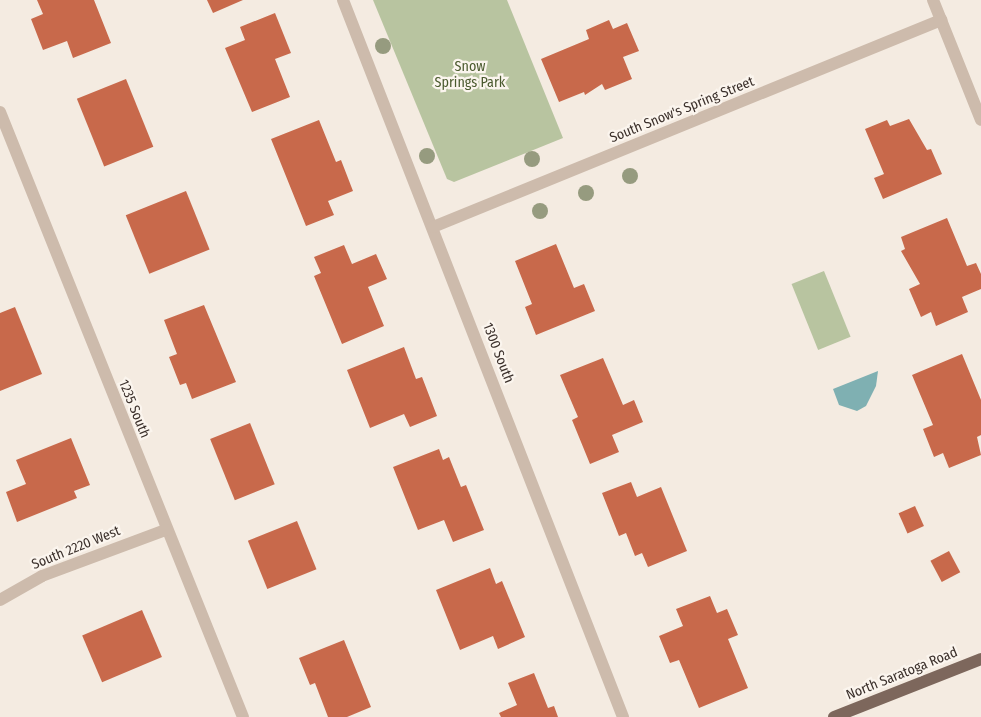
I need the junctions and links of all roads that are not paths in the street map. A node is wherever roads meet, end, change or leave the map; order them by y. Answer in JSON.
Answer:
{"nodes":[{"id":1,"x":343,"y":0,"type":"edge"},
{"id":2,"x":933,"y":0,"type":"edge"},
{"id":3,"x":941,"y":20,"type":"junction"},
{"id":4,"x":0,"y":112,"type":"edge"},
{"id":5,"x":981,"y":120,"type":"edge"},
{"id":6,"x":433,"y":227,"type":"junction"},
{"id":7,"x":166,"y":530,"type":"junction"},
{"id":8,"x":0,"y":600,"type":"edge"},
{"id":9,"x":981,"y":659,"type":"edge"},
{"id":10,"x":242,"y":717,"type":"edge"},
{"id":11,"x":623,"y":717,"type":"edge"},
{"id":12,"x":834,"y":717,"type":"edge"}],
"edges":[{"from":1,"to":6,"type":"street","name":"1300 South"},
{"from":2,"to":3,"type":"street"},
{"from":3,"to":5,"type":"street"},
{"from":3,"to":6,"type":"street","name":"South Snow's Spring Street"},
{"from":4,"to":7,"type":"street","name":"1235 South"},
{"from":6,"to":11,"type":"street","name":"1300 South"},
{"from":7,"to":8,"type":"street","name":"South 2220 West"},
{"from":7,"to":10,"type":"street","name":"1235 South"},
{"from":9,"to":12,"type":"main road","name":"North Saratoga Road"}]}
